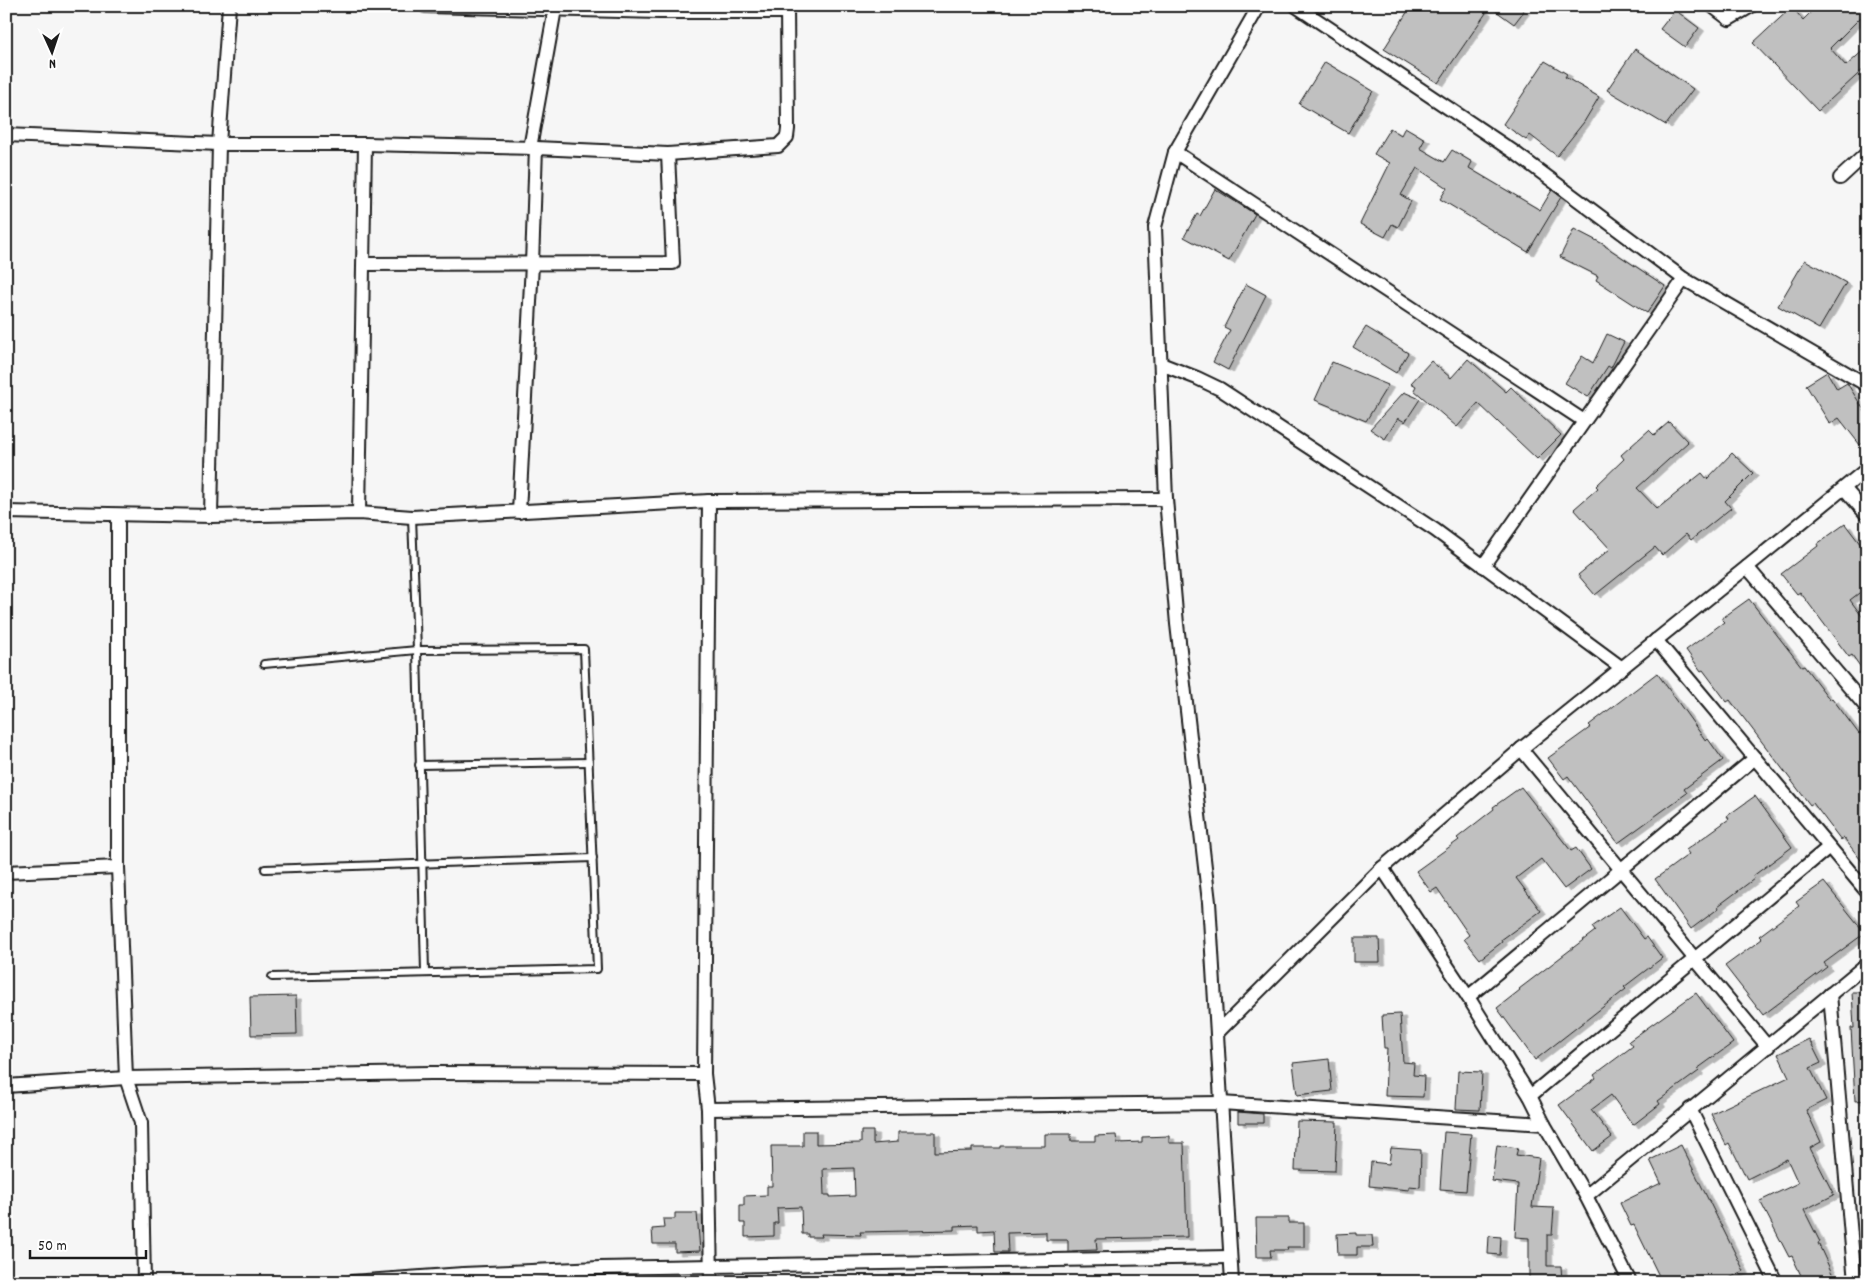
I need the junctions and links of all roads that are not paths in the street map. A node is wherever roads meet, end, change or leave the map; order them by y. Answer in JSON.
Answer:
{"nodes":[{"id":1,"x":229,"y":6,"type":"edge"},
{"id":2,"x":425,"y":6,"type":"edge"},
{"id":3,"x":1259,"y":6,"type":"edge"},
{"id":4,"x":1296,"y":6,"type":"edge"},
{"id":5,"x":1712,"y":6,"type":"edge"},
{"id":6,"x":1751,"y":6,"type":"edge"},
{"id":7,"x":446,"y":7,"type":"edge"},
{"id":8,"x":555,"y":9,"type":"junction"},
{"id":9,"x":787,"y":9,"type":"edge"},
{"id":10,"x":6,"y":135,"type":"edge"},
{"id":11,"x":219,"y":144,"type":"junction"},
{"id":12,"x":365,"y":144,"type":"junction"},
{"id":13,"x":533,"y":148,"type":"junction"},
{"id":14,"x":1175,"y":152,"type":"junction"},
{"id":15,"x":1867,"y":153,"type":"edge"},
{"id":16,"x":668,"y":154,"type":"junction"},
{"id":17,"x":1840,"y":178,"type":"dead end"},
{"id":18,"x":364,"y":264,"type":"junction"},
{"id":19,"x":532,"y":264,"type":"junction"},
{"id":20,"x":1684,"y":279,"type":"junction"},
{"id":21,"x":1161,"y":364,"type":"junction"},
{"id":22,"x":1867,"y":384,"type":"edge"},
{"id":23,"x":1584,"y":422,"type":"junction"},
{"id":24,"x":1867,"y":469,"type":"edge"},
{"id":25,"x":1844,"y":488,"type":"junction"},
{"id":26,"x":1166,"y":499,"type":"junction"},
{"id":27,"x":709,"y":500,"type":"junction"},
{"id":28,"x":6,"y":512,"type":"edge"},
{"id":29,"x":519,"y":512,"type":"junction"},
{"id":30,"x":358,"y":513,"type":"junction"},
{"id":31,"x":118,"y":515,"type":"junction"},
{"id":32,"x":1867,"y":515,"type":"edge"},
{"id":33,"x":211,"y":516,"type":"junction"},
{"id":34,"x":412,"y":517,"type":"junction"},
{"id":35,"x":1483,"y":566,"type":"junction"},
{"id":36,"x":1747,"y":568,"type":"junction"},
{"id":37,"x":1656,"y":640,"type":"junction"},
{"id":38,"x":417,"y":650,"type":"junction"},
{"id":39,"x":264,"y":664,"type":"dead end"},
{"id":40,"x":1622,"y":668,"type":"junction"},
{"id":41,"x":1867,"y":708,"type":"edge"},
{"id":42,"x":1520,"y":749,"type":"junction"},
{"id":43,"x":1755,"y":758,"type":"junction"},
{"id":44,"x":589,"y":762,"type":"junction"},
{"id":45,"x":419,"y":765,"type":"junction"},
{"id":46,"x":1829,"y":847,"type":"junction"},
{"id":47,"x":593,"y":858,"type":"junction"},
{"id":48,"x":422,"y":865,"type":"junction"},
{"id":49,"x":118,"y":867,"type":"junction"},
{"id":50,"x":1382,"y":868,"type":"junction"},
{"id":51,"x":265,"y":869,"type":"dead end"},
{"id":52,"x":1621,"y":870,"type":"junction"},
{"id":53,"x":6,"y":872,"type":"edge"},
{"id":54,"x":1867,"y":892,"type":"edge"},
{"id":55,"x":1695,"y":959,"type":"junction"},
{"id":56,"x":1867,"y":964,"type":"edge"},
{"id":57,"x":425,"y":972,"type":"junction"},
{"id":58,"x":272,"y":977,"type":"dead end"},
{"id":59,"x":1830,"y":994,"type":"junction"},
{"id":60,"x":1468,"y":997,"type":"junction"},
{"id":61,"x":1218,"y":1032,"type":"junction"},
{"id":62,"x":1768,"y":1047,"type":"junction"},
{"id":63,"x":704,"y":1074,"type":"junction"},
{"id":64,"x":126,"y":1078,"type":"junction"},
{"id":65,"x":6,"y":1086,"type":"edge"},
{"id":66,"x":1530,"y":1096,"type":"junction"},
{"id":67,"x":1221,"y":1102,"type":"junction"},
{"id":68,"x":708,"y":1109,"type":"junction"},
{"id":69,"x":1690,"y":1109,"type":"junction"},
{"id":70,"x":1544,"y":1124,"type":"junction"},
{"id":71,"x":1586,"y":1196,"type":"junction"},
{"id":72,"x":1230,"y":1257,"type":"junction"},
{"id":73,"x":711,"y":1266,"type":"junction"},
{"id":74,"x":144,"y":1282,"type":"edge"},
{"id":75,"x":352,"y":1282,"type":"edge"},
{"id":76,"x":711,"y":1282,"type":"edge"},
{"id":77,"x":1232,"y":1282,"type":"edge"},
{"id":78,"x":1630,"y":1282,"type":"edge"},
{"id":79,"x":1776,"y":1282,"type":"edge"},
{"id":80,"x":1855,"y":1282,"type":"edge"}],
"edges":[{"from":1,"to":11,"type":"street"},
{"from":2,"to":7,"type":"street"},
{"from":3,"to":14,"type":"street"},
{"from":4,"to":20,"type":"street"},
{"from":5,"to":6,"type":"street"},
{"from":7,"to":8,"type":"street"},
{"from":8,"to":9,"type":"street"},
{"from":8,"to":13,"type":"street"},
{"from":9,"to":16,"type":"street"},
{"from":10,"to":11,"type":"street"},
{"from":11,"to":12,"type":"street"},
{"from":11,"to":33,"type":"street"},
{"from":12,"to":13,"type":"street"},
{"from":12,"to":18,"type":"street"},
{"from":13,"to":16,"type":"street"},
{"from":13,"to":19,"type":"street"},
{"from":14,"to":21,"type":"street"},
{"from":14,"to":23,"type":"street"},
{"from":15,"to":17,"type":"street"},
{"from":16,"to":19,"type":"street"},
{"from":18,"to":19,"type":"street"},
{"from":18,"to":30,"type":"street"},
{"from":19,"to":29,"type":"street"},
{"from":20,"to":22,"type":"street"},
{"from":20,"to":23,"type":"street"},
{"from":21,"to":26,"type":"street"},
{"from":21,"to":35,"type":"street"},
{"from":23,"to":35,"type":"street"},
{"from":24,"to":25,"type":"street"},
{"from":25,"to":32,"type":"street"},
{"from":25,"to":36,"type":"street"},
{"from":26,"to":27,"type":"street"},
{"from":26,"to":61,"type":"street"},
{"from":27,"to":29,"type":"street"},
{"from":27,"to":63,"type":"street"},
{"from":28,"to":31,"type":"street"},
{"from":29,"to":34,"type":"street"},
{"from":30,"to":33,"type":"street"},
{"from":30,"to":34,"type":"street"},
{"from":31,"to":33,"type":"street"},
{"from":31,"to":49,"type":"street"},
{"from":34,"to":38,"type":"lane"},
{"from":35,"to":40,"type":"street"},
{"from":36,"to":37,"type":"street"},
{"from":36,"to":41,"type":"street"},
{"from":37,"to":40,"type":"street"},
{"from":37,"to":43,"type":"street"},
{"from":38,"to":39,"type":"lane"},
{"from":38,"to":44,"type":"lane"},
{"from":38,"to":45,"type":"lane"},
{"from":40,"to":42,"type":"street"},
{"from":42,"to":50,"type":"street"},
{"from":42,"to":52,"type":"street"},
{"from":43,"to":46,"type":"street"},
{"from":43,"to":52,"type":"street"},
{"from":44,"to":45,"type":"lane"},
{"from":44,"to":47,"type":"lane"},
{"from":45,"to":48,"type":"lane"},
{"from":46,"to":54,"type":"street"},
{"from":46,"to":55,"type":"street"},
{"from":47,"to":48,"type":"lane"},
{"from":47,"to":57,"type":"lane"},
{"from":48,"to":51,"type":"lane"},
{"from":48,"to":57,"type":"lane"},
{"from":49,"to":53,"type":"street"},
{"from":49,"to":64,"type":"street"},
{"from":50,"to":60,"type":"street"},
{"from":50,"to":61,"type":"street"},
{"from":52,"to":55,"type":"street"},
{"from":52,"to":60,"type":"street"},
{"from":55,"to":62,"type":"street"},
{"from":55,"to":66,"type":"street"},
{"from":56,"to":59,"type":"street"},
{"from":57,"to":58,"type":"lane"},
{"from":59,"to":62,"type":"street"},
{"from":59,"to":80,"type":"street"},
{"from":60,"to":66,"type":"street"},
{"from":61,"to":67,"type":"street"},
{"from":62,"to":69,"type":"street"},
{"from":63,"to":64,"type":"street"},
{"from":63,"to":68,"type":"street"},
{"from":64,"to":65,"type":"street"},
{"from":64,"to":74,"type":"street"},
{"from":66,"to":70,"type":"street"},
{"from":67,"to":68,"type":"street"},
{"from":67,"to":70,"type":"street"},
{"from":67,"to":72,"type":"street"},
{"from":68,"to":73,"type":"street"},
{"from":69,"to":71,"type":"street"},
{"from":69,"to":79,"type":"street"},
{"from":70,"to":71,"type":"street"},
{"from":71,"to":78,"type":"street"},
{"from":72,"to":73,"type":"street"},
{"from":72,"to":77,"type":"street"},
{"from":73,"to":75,"type":"street"},
{"from":73,"to":76,"type":"street"}]}
